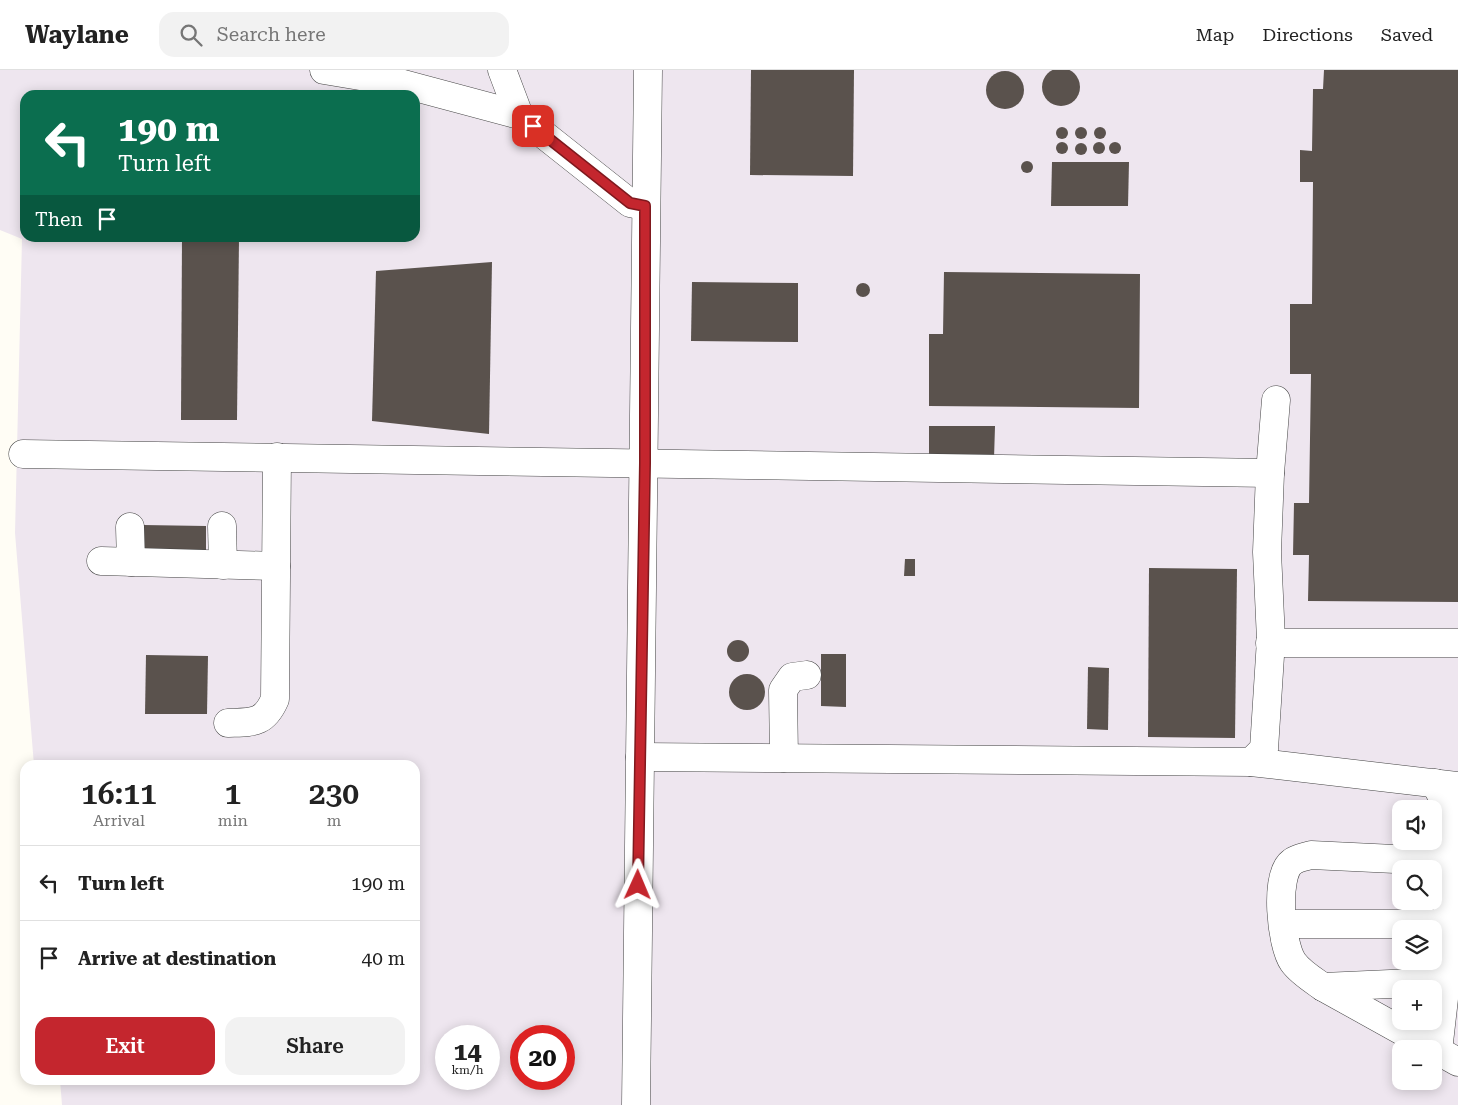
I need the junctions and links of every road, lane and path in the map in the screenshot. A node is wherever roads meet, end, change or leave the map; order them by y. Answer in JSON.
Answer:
{"nodes":[{"id":1,"x":324,"y":70,"type":"edge"},
{"id":2,"x":502,"y":70,"type":"edge"},
{"id":3,"x":648,"y":70,"type":"edge"},
{"id":4,"x":519,"y":114,"type":"junction"},
{"id":5,"x":645,"y":206,"type":"junction"},
{"id":6,"x":1276,"y":400,"type":"dead end"},
{"id":7,"x":23,"y":454,"type":"dead end"},
{"id":8,"x":277,"y":457,"type":"junction"},
{"id":9,"x":645,"y":463,"type":"junction"},
{"id":10,"x":1270,"y":473,"type":"junction"},
{"id":11,"x":222,"y":526,"type":"dead end"},
{"id":12,"x":130,"y":527,"type":"dead end"},
{"id":13,"x":101,"y":561,"type":"dead end"},
{"id":14,"x":131,"y":562,"type":"junction"},
{"id":15,"x":223,"y":565,"type":"junction"},
{"id":16,"x":276,"y":566,"type":"junction"},
{"id":17,"x":1270,"y":643,"type":"junction"},
{"id":18,"x":1458,"y":643,"type":"edge"},
{"id":19,"x":807,"y":675,"type":"dead end"},
{"id":20,"x":228,"y":723,"type":"dead end"},
{"id":21,"x":640,"y":757,"type":"junction"},
{"id":22,"x":784,"y":758,"type":"junction"},
{"id":23,"x":1251,"y":762,"type":"junction"},
{"id":24,"x":1446,"y":784,"type":"edge"},
{"id":25,"x":1453,"y":862,"type":"edge"},
{"id":26,"x":1283,"y":924,"type":"junction"},
{"id":27,"x":1452,"y":924,"type":"edge"},
{"id":28,"x":1452,"y":981,"type":"edge"},
{"id":29,"x":1323,"y":987,"type":"junction"},
{"id":30,"x":1449,"y":1044,"type":"edge"},
{"id":31,"x":636,"y":1105,"type":"edge"}],
"edges":[{"from":1,"to":4,"type":"lane"},
{"from":2,"to":4,"type":"lane"},
{"from":3,"to":5,"type":"lane"},
{"from":4,"to":5,"type":"lane"},
{"from":5,"to":9,"type":"lane"},
{"from":6,"to":10,"type":"lane"},
{"from":7,"to":8,"type":"lane"},
{"from":8,"to":9,"type":"lane"},
{"from":8,"to":16,"type":"lane"},
{"from":9,"to":10,"type":"lane"},
{"from":9,"to":21,"type":"lane"},
{"from":10,"to":17,"type":"lane"},
{"from":11,"to":15,"type":"lane"},
{"from":12,"to":14,"type":"lane"},
{"from":13,"to":14,"type":"lane"},
{"from":14,"to":15,"type":"lane"},
{"from":15,"to":16,"type":"lane"},
{"from":16,"to":20,"type":"lane"},
{"from":17,"to":18,"type":"lane"},
{"from":17,"to":23,"type":"lane"},
{"from":19,"to":22,"type":"lane"},
{"from":21,"to":22,"type":"lane"},
{"from":21,"to":31,"type":"lane"},
{"from":22,"to":23,"type":"lane"},
{"from":23,"to":24,"type":"lane"},
{"from":24,"to":25,"type":"lane"},
{"from":25,"to":26,"type":"lane"},
{"from":25,"to":27,"type":"lane"},
{"from":26,"to":27,"type":"lane"},
{"from":26,"to":29,"type":"lane"},
{"from":27,"to":28,"type":"lane"},
{"from":28,"to":29,"type":"lane"},
{"from":28,"to":30,"type":"lane"},
{"from":29,"to":30,"type":"lane"}]}
